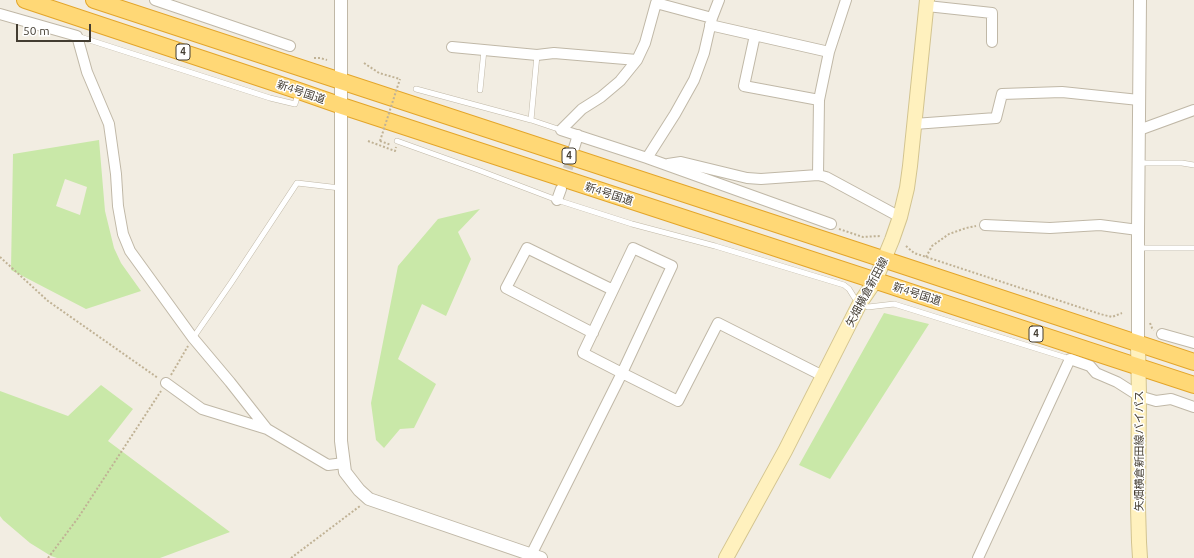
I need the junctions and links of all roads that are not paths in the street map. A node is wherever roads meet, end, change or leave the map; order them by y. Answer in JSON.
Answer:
{"nodes":[{"id":1,"x":25,"y":0,"type":"edge"},
{"id":2,"x":94,"y":0,"type":"edge"},
{"id":3,"x":155,"y":0,"type":"edge"},
{"id":4,"x":341,"y":0,"type":"edge"},
{"id":5,"x":719,"y":0,"type":"edge"},
{"id":6,"x":846,"y":0,"type":"edge"},
{"id":7,"x":1140,"y":0,"type":"edge"},
{"id":8,"x":927,"y":3,"type":"edge"},
{"id":9,"x":0,"y":14,"type":"edge"},
{"id":10,"x":711,"y":22,"type":"junction"},
{"id":11,"x":755,"y":35,"type":"junction"},
{"id":12,"x":78,"y":36,"type":"junction"},
{"id":13,"x":992,"y":42,"type":"dead end"},
{"id":14,"x":290,"y":46,"type":"dead end"},
{"id":15,"x":452,"y":47,"type":"dead end"},
{"id":16,"x":484,"y":50,"type":"junction"},
{"id":17,"x":829,"y":52,"type":"junction"},
{"id":18,"x":537,"y":55,"type":"junction"},
{"id":19,"x":637,"y":60,"type":"junction"},
{"id":20,"x":342,"y":81,"type":"junction"},
{"id":21,"x":416,"y":89,"type":"dead end"},
{"id":22,"x":299,"y":90,"type":"junction"},
{"id":23,"x":480,"y":90,"type":"dead end"},
{"id":24,"x":819,"y":100,"type":"junction"},
{"id":25,"x":1139,"y":100,"type":"junction"},
{"id":26,"x":342,"y":106,"type":"junction"},
{"id":27,"x":1194,"y":110,"type":"edge"},
{"id":28,"x":531,"y":120,"type":"junction"},
{"id":29,"x":914,"y":124,"type":"junction"},
{"id":30,"x":561,"y":130,"type":"junction"},
{"id":31,"x":1139,"y":130,"type":"junction"},
{"id":32,"x":578,"y":135,"type":"junction"},
{"id":33,"x":398,"y":141,"type":"dead end"},
{"id":34,"x":574,"y":148,"type":"tunnel mouth"},
{"id":35,"x":647,"y":158,"type":"junction"},
{"id":36,"x":1138,"y":163,"type":"junction"},
{"id":37,"x":666,"y":164,"type":"junction"},
{"id":38,"x":1194,"y":165,"type":"edge"},
{"id":39,"x":818,"y":175,"type":"junction"},
{"id":40,"x":340,"y":188,"type":"junction"},
{"id":41,"x":561,"y":189,"type":"tunnel mouth"},
{"id":42,"x":557,"y":200,"type":"junction"},
{"id":43,"x":900,"y":217,"type":"junction"},
{"id":44,"x":831,"y":224,"type":"road end"},
{"id":45,"x":985,"y":225,"type":"road end"},
{"id":46,"x":1138,"y":230,"type":"junction"},
{"id":47,"x":1138,"y":248,"type":"junction"},
{"id":48,"x":1194,"y":248,"type":"edge"},
{"id":49,"x":884,"y":260,"type":"junction"},
{"id":50,"x":875,"y":281,"type":"junction"},
{"id":51,"x":613,"y":290,"type":"junction"},
{"id":52,"x":860,"y":303,"type":"junction"},
{"id":53,"x":593,"y":333,"type":"junction"},
{"id":54,"x":1162,"y":334,"type":"dead end"},
{"id":55,"x":193,"y":338,"type":"junction"},
{"id":56,"x":1194,"y":343,"type":"edge"},
{"id":57,"x":1138,"y":344,"type":"junction"},
{"id":58,"x":1070,"y":359,"type":"junction"},
{"id":59,"x":1194,"y":362,"type":"edge"},
{"id":60,"x":1139,"y":367,"type":"junction"},
{"id":61,"x":622,"y":373,"type":"junction"},
{"id":62,"x":823,"y":376,"type":"junction"},
{"id":63,"x":166,"y":384,"type":"road end"},
{"id":64,"x":1194,"y":385,"type":"edge"},
{"id":65,"x":1139,"y":396,"type":"junction"},
{"id":66,"x":1194,"y":407,"type":"edge"},
{"id":67,"x":267,"y":429,"type":"junction"},
{"id":68,"x":344,"y":463,"type":"junction"},
{"id":69,"x":536,"y":556,"type":"edge"},
{"id":70,"x":726,"y":558,"type":"edge"},
{"id":71,"x":978,"y":558,"type":"edge"},
{"id":72,"x":1140,"y":558,"type":"edge"}],
"edges":[{"from":1,"to":22,"type":"highway","name":"新4号国道","number":"4"},
{"from":2,"to":20,"type":"highway","name":"新4号国道","number":"4"},
{"from":3,"to":14,"type":"street"},
{"from":4,"to":20,"type":"street"},
{"from":5,"to":10,"type":"street"},
{"from":6,"to":17,"type":"street"},
{"from":7,"to":25,"type":"street"},
{"from":8,"to":13,"type":"street"},
{"from":8,"to":29,"type":"main road","name":"矢畑横倉新田線"},
{"from":9,"to":12,"type":"street"},
{"from":10,"to":11,"type":"street"},
{"from":10,"to":19,"type":"street"},
{"from":10,"to":35,"type":"street"},
{"from":11,"to":17,"type":"street"},
{"from":11,"to":24,"type":"street"},
{"from":12,"to":22,"type":"lane"},
{"from":12,"to":55,"type":"street"},
{"from":15,"to":16,"type":"street"},
{"from":16,"to":18,"type":"street"},
{"from":16,"to":23,"type":"lane"},
{"from":17,"to":24,"type":"street"},
{"from":18,"to":19,"type":"street"},
{"from":18,"to":28,"type":"lane"},
{"from":19,"to":30,"type":"street"},
{"from":20,"to":26,"type":"street"},
{"from":20,"to":49,"type":"highway","name":"新4号国道","number":"4"},
{"from":21,"to":28,"type":"lane"},
{"from":22,"to":26,"type":"highway","name":"新4号国道","number":"4"},
{"from":24,"to":39,"type":"street"},
{"from":25,"to":29,"type":"street"},
{"from":25,"to":31,"type":"street"},
{"from":26,"to":40,"type":"street"},
{"from":26,"to":50,"type":"highway","name":"新4号国道","number":"4"},
{"from":27,"to":31,"type":"street"},
{"from":28,"to":30,"type":"lane"},
{"from":29,"to":43,"type":"main road","name":"矢畑横倉新田線"},
{"from":30,"to":32,"type":"street"},
{"from":31,"to":36,"type":"street"},
{"from":32,"to":34,"type":"street"},
{"from":32,"to":35,"type":"street"},
{"from":33,"to":42,"type":"lane"},
{"from":35,"to":37,"type":"street"},
{"from":36,"to":38,"type":"lane"},
{"from":36,"to":46,"type":"street"},
{"from":37,"to":39,"type":"street"},
{"from":37,"to":44,"type":"street"},
{"from":39,"to":43,"type":"street"},
{"from":40,"to":55,"type":"lane"},
{"from":40,"to":68,"type":"street"},
{"from":41,"to":42,"type":"street"},
{"from":42,"to":52,"type":"lane"},
{"from":43,"to":49,"type":"main road","name":"矢畑横倉新田線"},
{"from":45,"to":46,"type":"street"},
{"from":46,"to":47,"type":"street"},
{"from":47,"to":48,"type":"lane"},
{"from":47,"to":57,"type":"street"},
{"from":49,"to":50,"type":"main road","name":"矢畑横倉新田線"},
{"from":49,"to":57,"type":"highway","name":"新4号国道","number":"4"},
{"from":50,"to":52,"type":"main road","name":"矢畑横倉新田線"},
{"from":50,"to":60,"type":"highway","name":"新4号国道","number":"4"},
{"from":51,"to":53,"type":"street"},
{"from":51,"to":53,"type":"street"},
{"from":51,"to":61,"type":"street"},
{"from":52,"to":58,"type":"lane"},
{"from":52,"to":62,"type":"main road","name":"矢畑横倉新田線"},
{"from":53,"to":61,"type":"street"},
{"from":54,"to":56,"type":"street"},
{"from":55,"to":67,"type":"street"},
{"from":57,"to":59,"type":"highway","name":"新4号国道","number":"4"},
{"from":57,"to":60,"type":"main road","name":"矢畑横倉新田線バイパス"},
{"from":58,"to":65,"type":"street"},
{"from":58,"to":71,"type":"street"},
{"from":60,"to":64,"type":"highway","name":"新4号国道","number":"4"},
{"from":60,"to":65,"type":"main road","name":"矢畑横倉新田線バイパス"},
{"from":61,"to":62,"type":"street"},
{"from":61,"to":69,"type":"street"},
{"from":62,"to":70,"type":"main road","name":"矢畑横倉新田線"},
{"from":63,"to":67,"type":"street"},
{"from":65,"to":66,"type":"street"},
{"from":65,"to":72,"type":"main road","name":"矢畑横倉新田線バイパス"},
{"from":67,"to":68,"type":"street"},
{"from":68,"to":69,"type":"street"}]}
